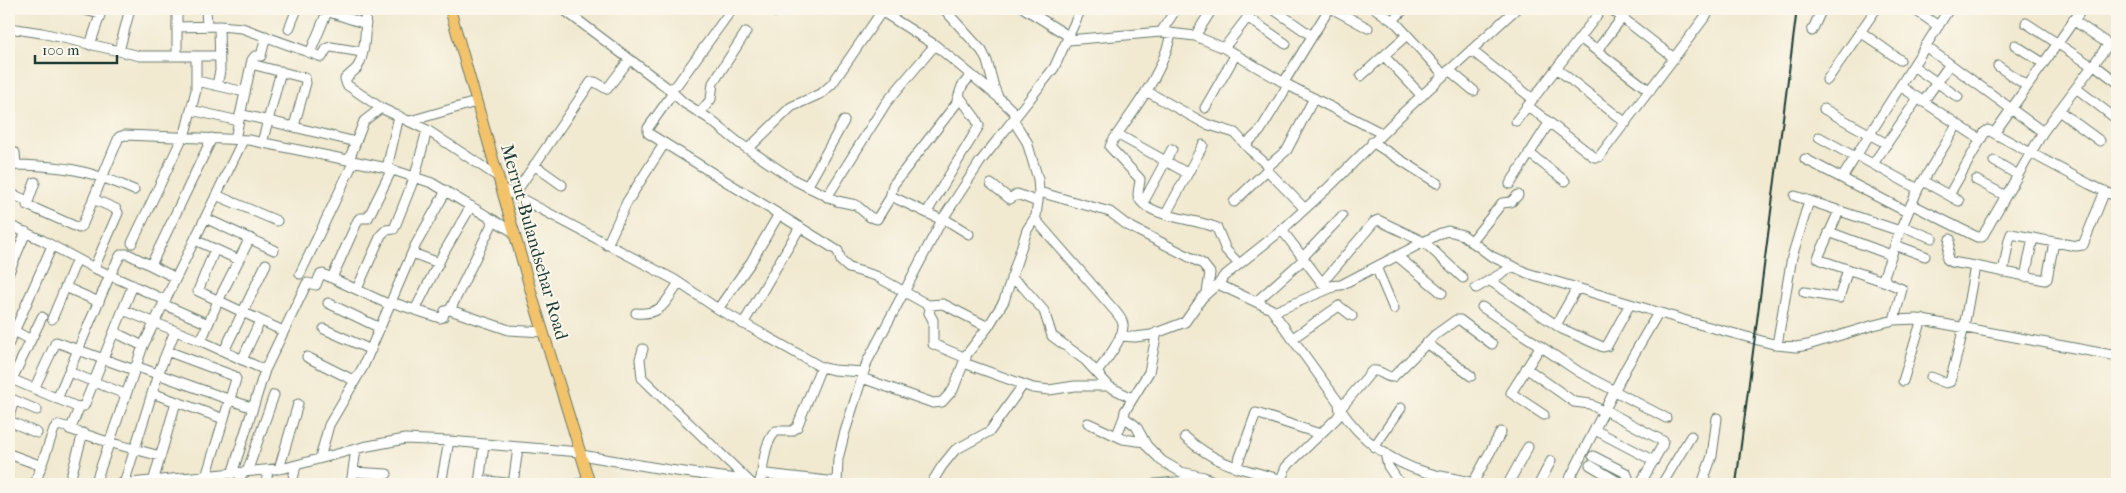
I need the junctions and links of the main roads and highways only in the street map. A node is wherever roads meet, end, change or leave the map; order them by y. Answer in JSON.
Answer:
{"nodes":[{"id":1,"x":450,"y":9,"type":"edge"},
{"id":2,"x":589,"y":482,"type":"edge"}],
"edges":[{"from":1,"to":2,"type":"main road","name":"Merrut-Bulandsehar Road"}]}
